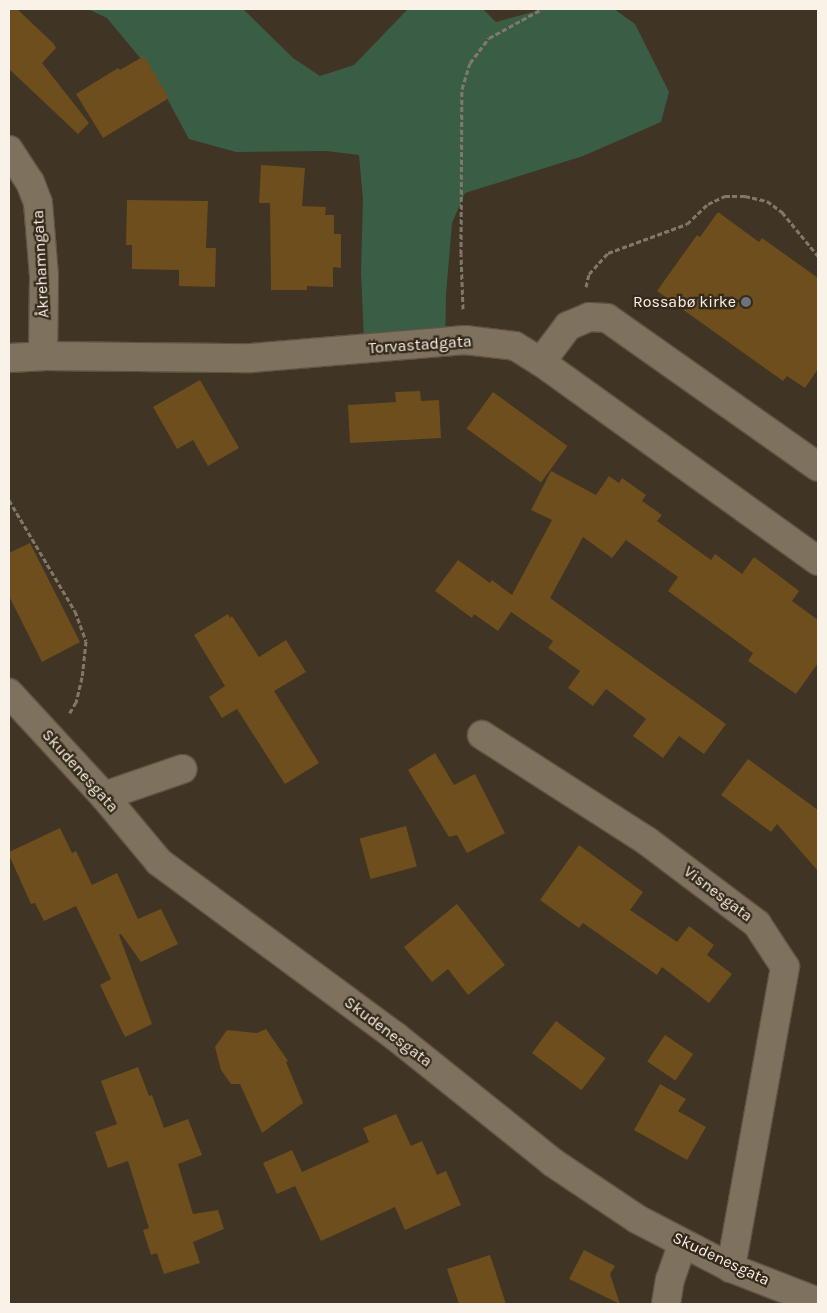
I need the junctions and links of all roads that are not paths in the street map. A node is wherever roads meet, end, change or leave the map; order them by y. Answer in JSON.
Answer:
{"nodes":[{"id":1,"x":9,"y":150,"type":"edge"},
{"id":2,"x":43,"y":356,"type":"junction"},
{"id":3,"x":9,"y":358,"type":"edge"},
{"id":4,"x":541,"y":362,"type":"junction"},
{"id":5,"x":818,"y":467,"type":"edge"},
{"id":6,"x":818,"y":561,"type":"edge"},
{"id":7,"x":9,"y":693,"type":"edge"},
{"id":8,"x":482,"y":735,"type":"dead end"},
{"id":9,"x":183,"y":769,"type":"dead end"},
{"id":10,"x":104,"y":796,"type":"junction"},
{"id":11,"x":683,"y":1243,"type":"junction"},
{"id":12,"x":731,"y":1268,"type":"junction"},
{"id":13,"x":818,"y":1302,"type":"edge"},
{"id":14,"x":666,"y":1304,"type":"edge"}],
"edges":[{"from":1,"to":2,"type":"street","name":"Åkrehamngata"},
{"from":2,"to":3,"type":"street"},
{"from":2,"to":4,"type":"street","name":"Torvastadgata"},
{"from":4,"to":5,"type":"street"},
{"from":4,"to":6,"type":"street","name":"Torvastadgata"},
{"from":7,"to":10,"type":"street","name":"Skudenesgata"},
{"from":8,"to":12,"type":"street","name":"Visnesgata"},
{"from":9,"to":10,"type":"street"},
{"from":10,"to":11,"type":"street","name":"Skudenesgata"},
{"from":11,"to":12,"type":"street","name":"Skudenesgata"},
{"from":11,"to":14,"type":"street"},
{"from":12,"to":13,"type":"street","name":"Skudenesgata"}]}
